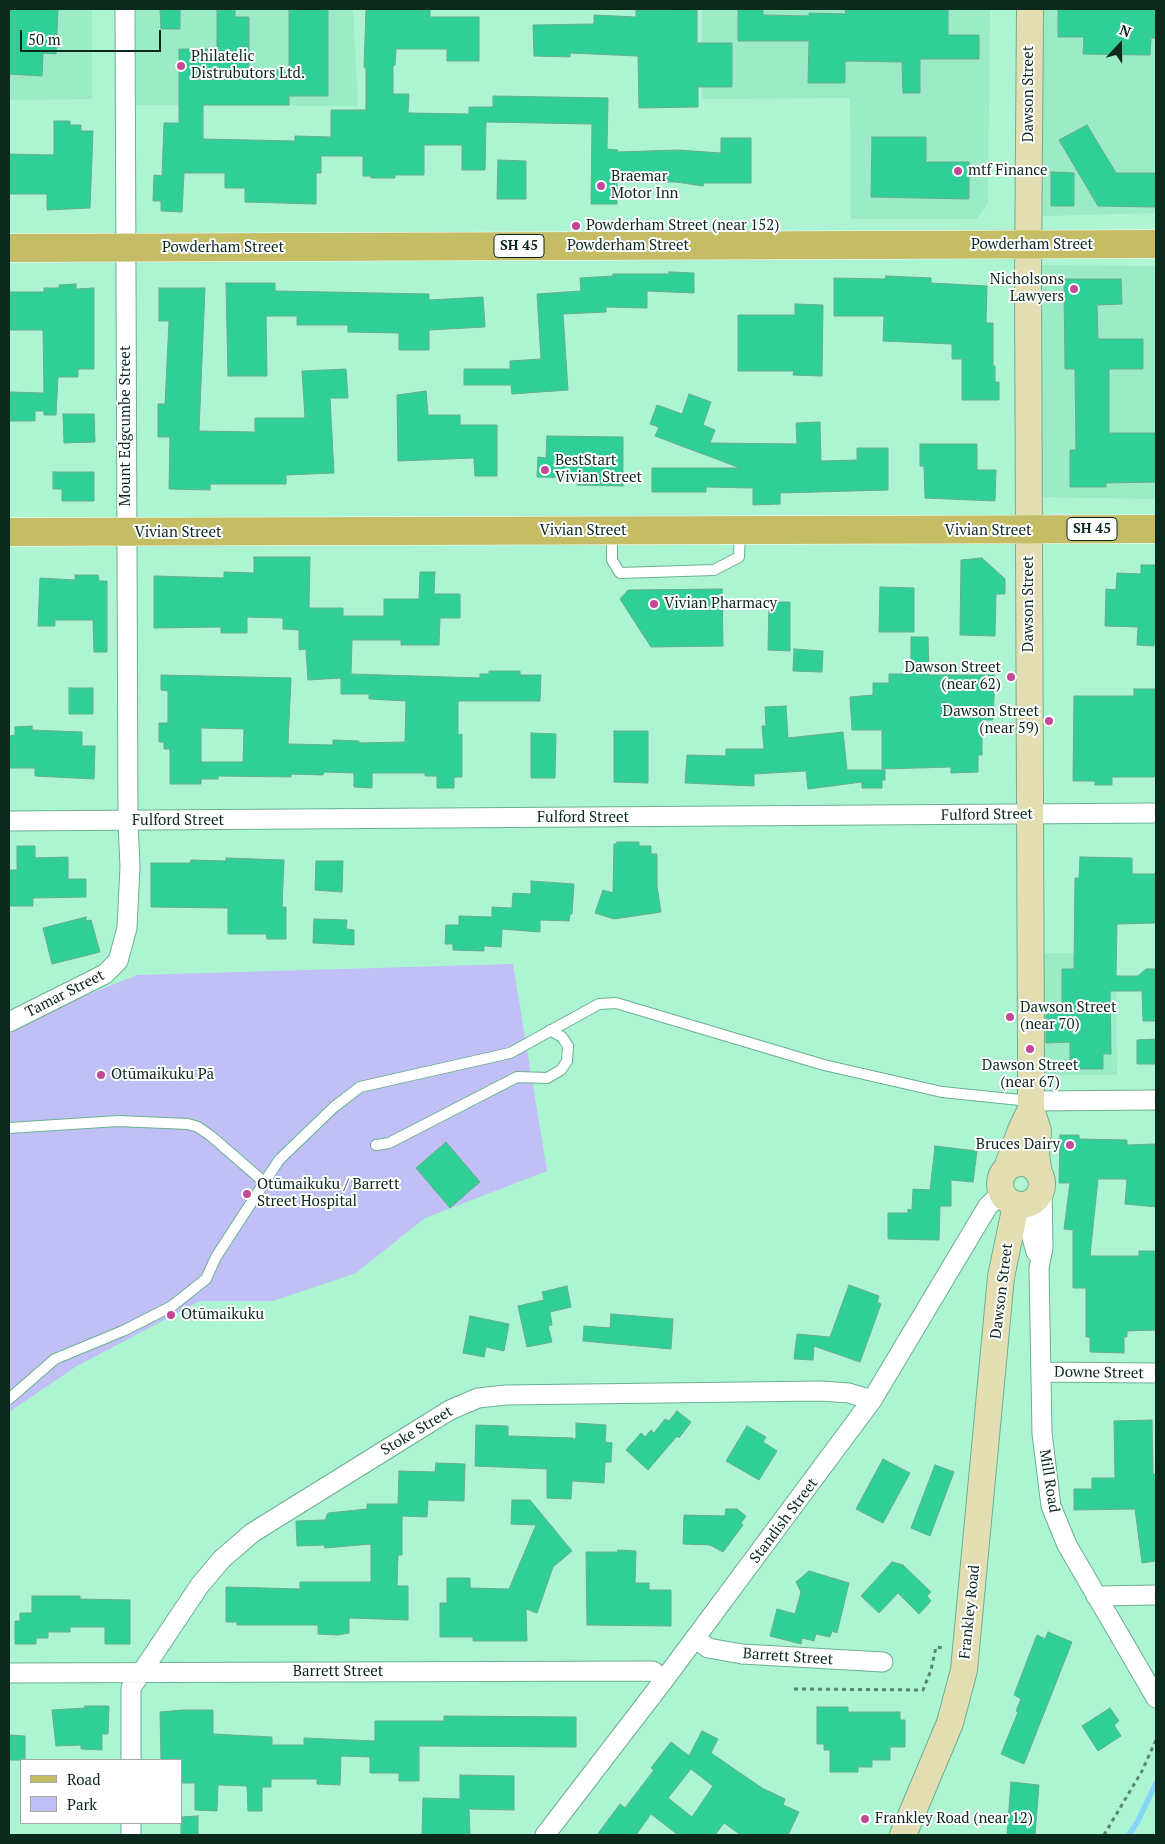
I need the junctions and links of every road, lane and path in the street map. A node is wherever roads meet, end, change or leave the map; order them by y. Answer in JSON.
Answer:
{"nodes":[{"id":1,"x":125,"y":9,"type":"edge"},
{"id":2,"x":1030,"y":9,"type":"edge"},
{"id":3,"x":1156,"y":244,"type":"edge"},
{"id":4,"x":1029,"y":246,"type":"junction"},
{"id":5,"x":9,"y":248,"type":"edge"},
{"id":6,"x":126,"y":248,"type":"junction"},
{"id":7,"x":1156,"y":529,"type":"edge"},
{"id":8,"x":740,"y":530,"type":"junction"},
{"id":9,"x":612,"y":531,"type":"junction"},
{"id":10,"x":1028,"y":531,"type":"junction"},
{"id":11,"x":9,"y":532,"type":"edge"},
{"id":12,"x":127,"y":533,"type":"junction"},
{"id":13,"x":1156,"y":813,"type":"edge"},
{"id":14,"x":1030,"y":815,"type":"junction"},
{"id":15,"x":128,"y":821,"type":"junction"},
{"id":16,"x":9,"y":822,"type":"edge"},
{"id":17,"x":118,"y":961,"type":"joint"},
{"id":18,"x":9,"y":1022,"type":"edge"},
{"id":19,"x":550,"y":1030,"type":"junction"},
{"id":20,"x":1156,"y":1100,"type":"edge"},
{"id":21,"x":1032,"y":1105,"type":"junction"},
{"id":22,"x":9,"y":1128,"type":"edge"},
{"id":23,"x":376,"y":1145,"type":"dead end"},
{"id":24,"x":1041,"y":1181,"type":"junction"},
{"id":25,"x":264,"y":1182,"type":"junction"},
{"id":26,"x":1012,"y":1193,"type":"junction"},
{"id":27,"x":1040,"y":1268,"type":"junction"},
{"id":28,"x":1041,"y":1372,"type":"junction"},
{"id":29,"x":1156,"y":1373,"type":"edge"},
{"id":30,"x":992,"y":1377,"type":"joint"},
{"id":31,"x":9,"y":1399,"type":"edge"},
{"id":32,"x":872,"y":1400,"type":"junction"},
{"id":33,"x":1156,"y":1595,"type":"edge"},
{"id":34,"x":1096,"y":1596,"type":"junction"},
{"id":35,"x":695,"y":1638,"type":"junction"},
{"id":36,"x":967,"y":1652,"type":"junction"},
{"id":37,"x":884,"y":1662,"type":"dead end"},
{"id":38,"x":142,"y":1672,"type":"junction"},
{"id":39,"x":9,"y":1673,"type":"edge"},
{"id":40,"x":664,"y":1680,"type":"junction"},
{"id":41,"x":794,"y":1689,"type":"dead end"},
{"id":42,"x":1156,"y":1698,"type":"edge"},
{"id":43,"x":1156,"y":1740,"type":"edge"},
{"id":44,"x":131,"y":1759,"type":"edge"},
{"id":45,"x":545,"y":1835,"type":"edge"},
{"id":46,"x":903,"y":1835,"type":"edge"},
{"id":47,"x":1104,"y":1835,"type":"edge"}],
"edges":[{"from":1,"to":6,"type":"street","name":"Mount Edgcumbe Street"},
{"from":2,"to":4,"type":"street","name":"Dawson Street"},
{"from":3,"to":4,"type":"main road","name":"Powderham Street","number":"SH 45"},
{"from":4,"to":6,"type":"main road","name":"Powderham Street","number":"SH 45"},
{"from":4,"to":10,"type":"street","name":"Dawson Street"},
{"from":5,"to":6,"type":"main road","name":"Powderham Street","number":"SH 45"},
{"from":6,"to":12,"type":"street","name":"Mount Edgcumbe Street"},
{"from":7,"to":10,"type":"main road","name":"Vivian Street","number":"SH 45"},
{"from":8,"to":9,"type":"main road","name":"Vivian Street","number":"SH 45"},
{"from":8,"to":9,"type":"lane"},
{"from":8,"to":10,"type":"main road","name":"Vivian Street","number":"SH 45"},
{"from":9,"to":12,"type":"main road","name":"Vivian Street","number":"SH 45"},
{"from":10,"to":14,"type":"street","name":"Dawson Street"},
{"from":11,"to":12,"type":"main road","name":"Vivian Street","number":"SH 45"},
{"from":12,"to":15,"type":"street","name":"Mount Edgcumbe Street"},
{"from":13,"to":14,"type":"street","name":"Fulford Street"},
{"from":14,"to":15,"type":"street","name":"Fulford Street"},
{"from":14,"to":21,"type":"street","name":"Dawson Street"},
{"from":15,"to":16,"type":"street","name":"Fulford Street"},
{"from":15,"to":17,"type":"street","name":"Mount Edgcumbe Street"},
{"from":17,"to":18,"type":"street","name":"Tamar Street"},
{"from":19,"to":21,"type":"lane"},
{"from":19,"to":23,"type":"lane"},
{"from":19,"to":25,"type":"lane"},
{"from":20,"to":21,"type":"street"},
{"from":21,"to":24,"type":"street","name":"Dawson Street"},
{"from":21,"to":26,"type":"street","name":"Dawson Street"},
{"from":22,"to":25,"type":"lane"},
{"from":24,"to":26,"type":"street"},
{"from":24,"to":26,"type":"street"},
{"from":24,"to":27,"type":"street","name":"Mill Road"},
{"from":25,"to":31,"type":"lane"},
{"from":26,"to":27,"type":"street","name":"Mill Road"},
{"from":26,"to":30,"type":"street","name":"Dawson Street"},
{"from":26,"to":32,"type":"street","name":"Standish Street"},
{"from":27,"to":28,"type":"street","name":"Mill Road"},
{"from":28,"to":29,"type":"street","name":"Downe Street"},
{"from":28,"to":34,"type":"street","name":"Mill Road"},
{"from":30,"to":36,"type":"street","name":"Frankley Road"},
{"from":32,"to":35,"type":"street","name":"Standish Street"},
{"from":32,"to":38,"type":"street","name":"Stoke Street"},
{"from":33,"to":34,"type":"street"},
{"from":34,"to":42,"type":"street","name":"Mill Road"},
{"from":35,"to":37,"type":"street","name":"Barrett Street"},
{"from":35,"to":40,"type":"street","name":"Standish Street"},
{"from":36,"to":41,"type":"path"},
{"from":36,"to":46,"type":"street","name":"Frankley Road"},
{"from":38,"to":39,"type":"street","name":"Barrett Street"},
{"from":38,"to":40,"type":"street","name":"Barrett Street"},
{"from":38,"to":44,"type":"street","name":"Stoke Street"},
{"from":40,"to":45,"type":"street","name":"Standish Street"},
{"from":43,"to":47,"type":"path"}]}
